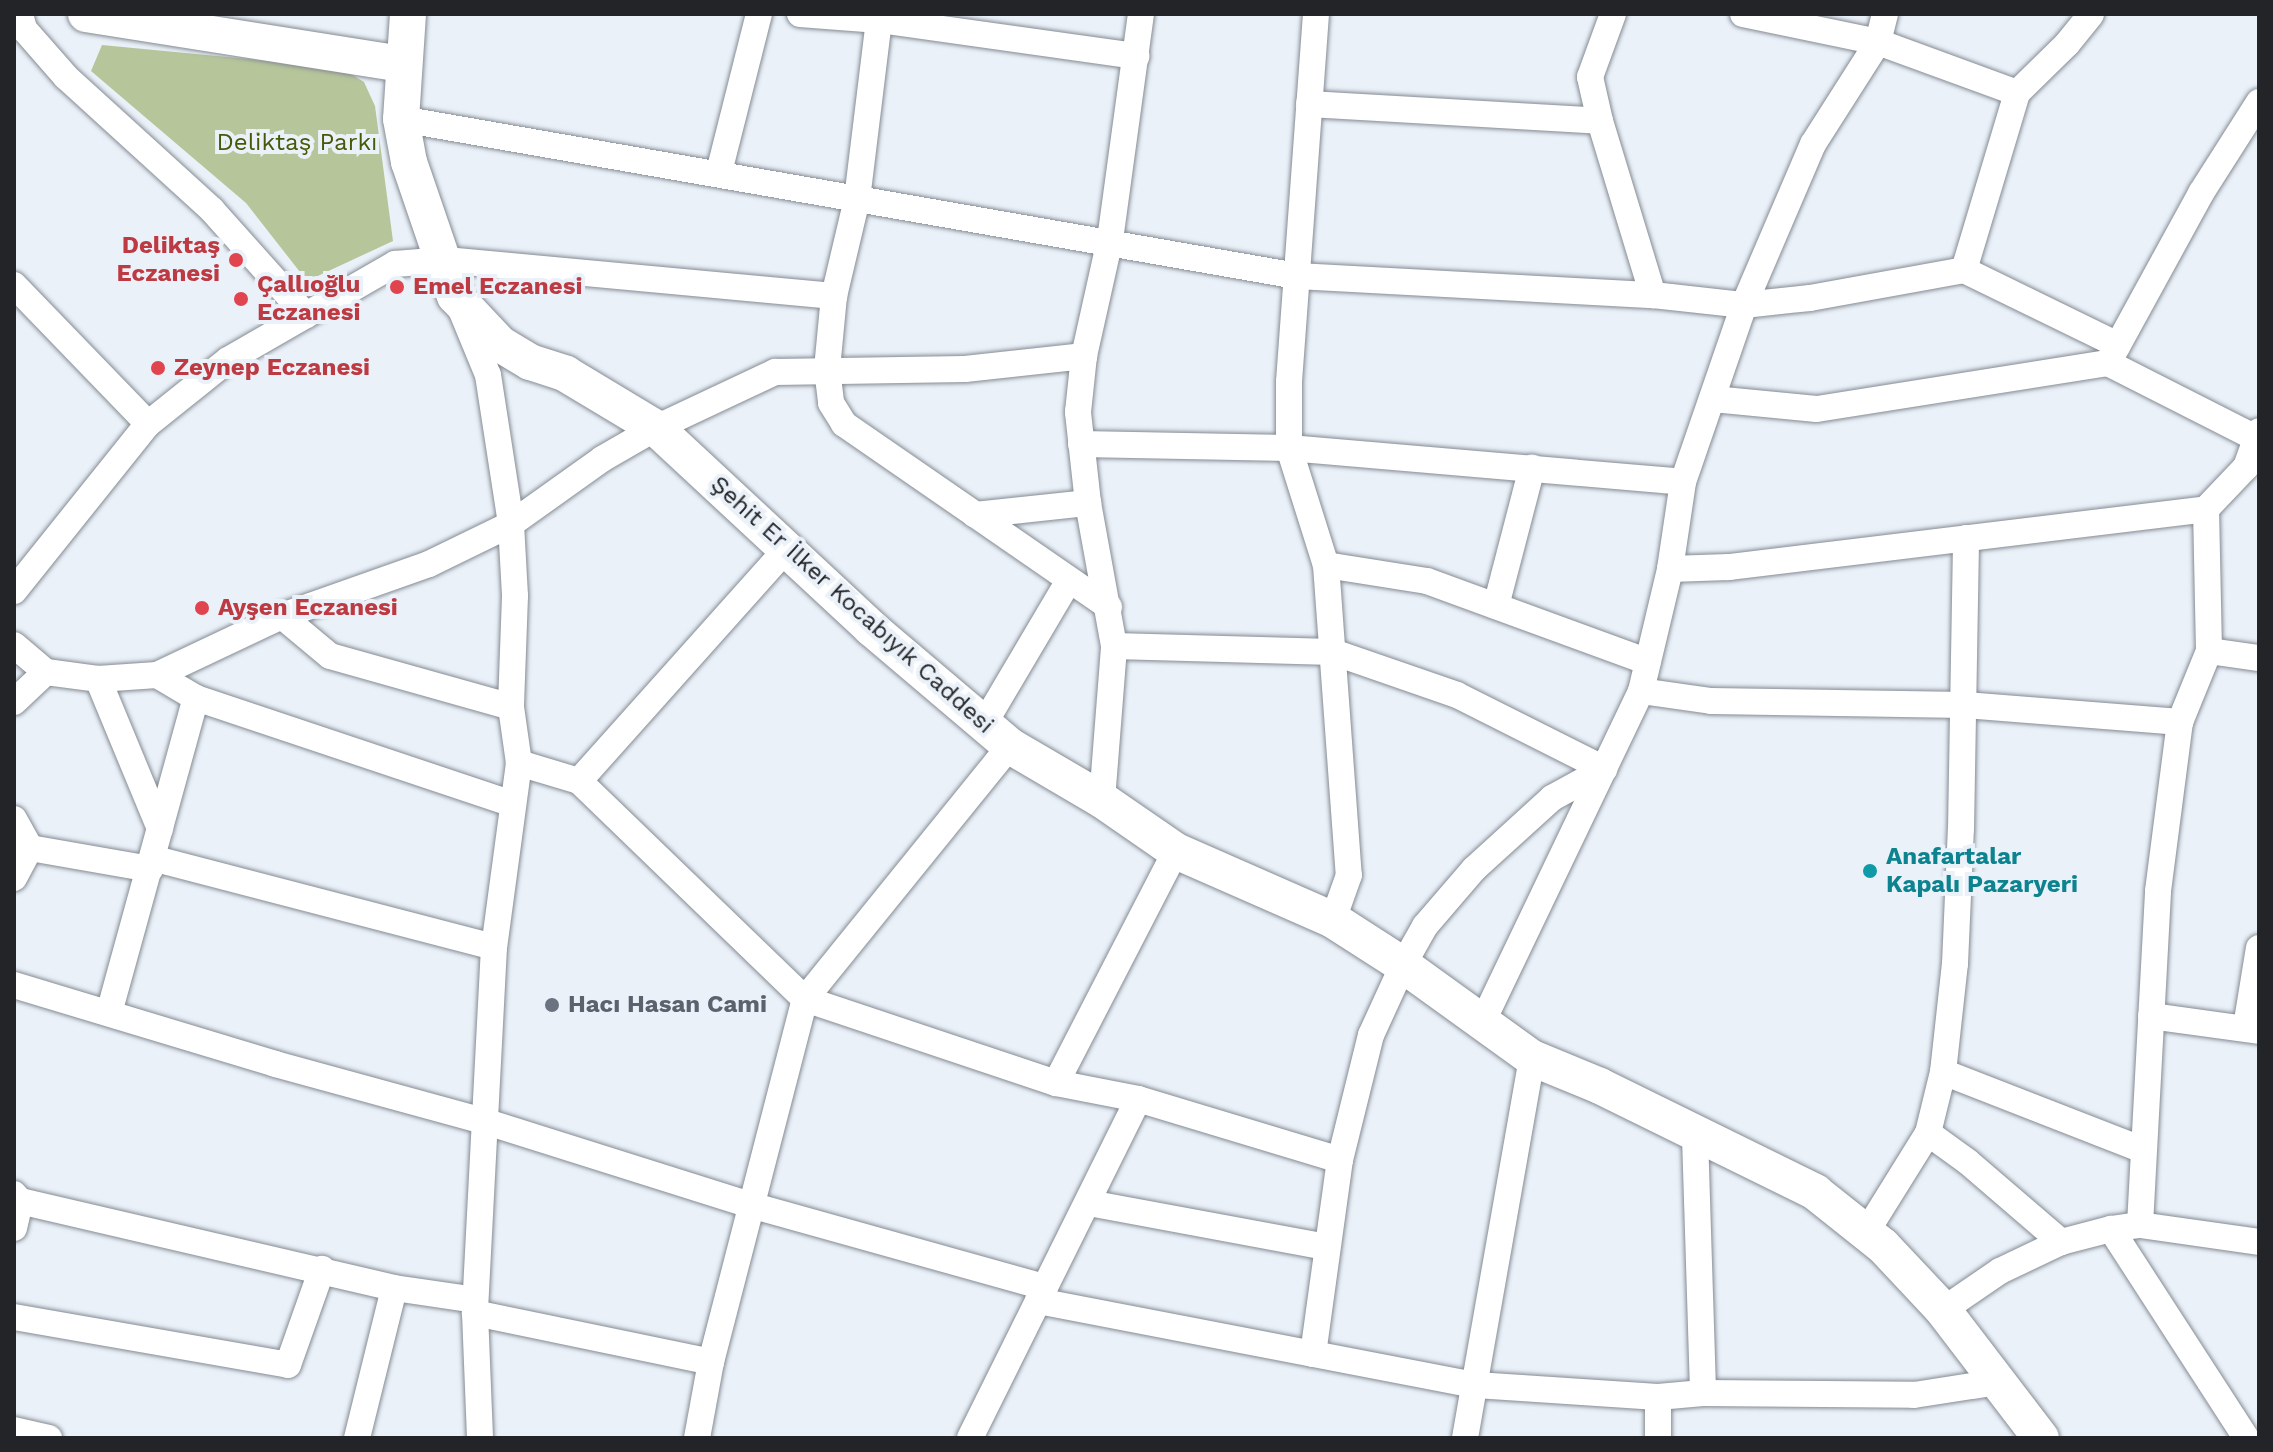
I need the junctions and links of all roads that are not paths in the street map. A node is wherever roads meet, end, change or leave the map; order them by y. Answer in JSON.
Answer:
{"nodes":[{"id":1,"x":20,"y":14,"type":"edge"},
{"id":2,"x":86,"y":14,"type":"edge"},
{"id":3,"x":408,"y":14,"type":"edge"},
{"id":4,"x":759,"y":14,"type":"edge"},
{"id":5,"x":800,"y":14,"type":"edge"},
{"id":6,"x":1141,"y":14,"type":"edge"},
{"id":7,"x":1316,"y":14,"type":"edge"},
{"id":8,"x":1613,"y":14,"type":"edge"},
{"id":9,"x":1743,"y":14,"type":"edge"},
{"id":10,"x":1885,"y":14,"type":"edge"},
{"id":11,"x":2091,"y":14,"type":"edge"},
{"id":12,"x":879,"y":20,"type":"junction"},
{"id":13,"x":221,"y":26,"type":"edge"},
{"id":14,"x":1005,"y":26,"type":"edge"},
{"id":15,"x":1878,"y":42,"type":"junction"},
{"id":16,"x":1136,"y":56,"type":"junction"},
{"id":17,"x":403,"y":64,"type":"junction"},
{"id":18,"x":2017,"y":93,"type":"junction"},
{"id":19,"x":2259,"y":102,"type":"edge"},
{"id":20,"x":1309,"y":104,"type":"junction"},
{"id":21,"x":401,"y":119,"type":"junction"},
{"id":22,"x":1600,"y":121,"type":"junction"},
{"id":23,"x":719,"y":172,"type":"junction"},
{"id":24,"x":857,"y":199,"type":"junction"},
{"id":25,"x":1110,"y":240,"type":"junction"},
{"id":26,"x":445,"y":260,"type":"junction"},
{"id":27,"x":1964,"y":270,"type":"junction"},
{"id":28,"x":1297,"y":276,"type":"junction"},
{"id":29,"x":14,"y":285,"type":"edge"},
{"id":30,"x":1653,"y":295,"type":"junction"},
{"id":31,"x":455,"y":296,"type":"junction"},
{"id":32,"x":834,"y":296,"type":"junction"},
{"id":33,"x":1744,"y":305,"type":"junction"},
{"id":34,"x":306,"y":315,"type":"junction"},
{"id":35,"x":2113,"y":354,"type":"junction"},
{"id":36,"x":1084,"y":356,"type":"junction"},
{"id":37,"x":827,"y":369,"type":"junction"},
{"id":38,"x":1713,"y":399,"type":"junction"},
{"id":39,"x":148,"y":424,"type":"junction"},
{"id":40,"x":656,"y":428,"type":"junction"},
{"id":41,"x":2257,"y":434,"type":"edge"},
{"id":42,"x":1081,"y":444,"type":"junction"},
{"id":43,"x":1289,"y":448,"type":"junction"},
{"id":44,"x":1532,"y":468,"type":"junction"},
{"id":45,"x":2252,"y":471,"type":"edge"},
{"id":46,"x":1683,"y":482,"type":"junction"},
{"id":47,"x":1088,"y":503,"type":"junction"},
{"id":48,"x":2206,"y":509,"type":"junction"},
{"id":49,"x":975,"y":515,"type":"junction"},
{"id":50,"x":511,"y":524,"type":"junction"},
{"id":51,"x":1966,"y":538,"type":"junction"},
{"id":52,"x":787,"y":548,"type":"junction"},
{"id":53,"x":1326,"y":565,"type":"junction"},
{"id":54,"x":1670,"y":569,"type":"junction"},
{"id":55,"x":1069,"y":580,"type":"junction"},
{"id":56,"x":14,"y":591,"type":"edge"},
{"id":57,"x":1496,"y":606,"type":"junction"},
{"id":58,"x":1109,"y":607,"type":"junction"},
{"id":59,"x":282,"y":616,"type":"junction"},
{"id":60,"x":14,"y":645,"type":"edge"},
{"id":61,"x":1114,"y":646,"type":"junction"},
{"id":62,"x":2209,"y":651,"type":"junction"},
{"id":63,"x":1333,"y":652,"type":"junction"},
{"id":64,"x":2259,"y":658,"type":"edge"},
{"id":65,"x":1648,"y":662,"type":"junction"},
{"id":66,"x":46,"y":672,"type":"junction"},
{"id":67,"x":157,"y":675,"type":"junction"},
{"id":68,"x":98,"y":679,"type":"junction"},
{"id":69,"x":1641,"y":691,"type":"junction"},
{"id":70,"x":196,"y":698,"type":"junction"},
{"id":71,"x":14,"y":702,"type":"edge"},
{"id":72,"x":1965,"y":705,"type":"junction"},
{"id":73,"x":511,"y":707,"type":"junction"},
{"id":74,"x":2180,"y":722,"type":"junction"},
{"id":75,"x":997,"y":735,"type":"junction"},
{"id":76,"x":519,"y":763,"type":"junction"},
{"id":77,"x":1604,"y":769,"type":"junction"},
{"id":78,"x":579,"y":781,"type":"junction"},
{"id":79,"x":1102,"y":800,"type":"junction"},
{"id":80,"x":513,"y":804,"type":"junction"},
{"id":81,"x":14,"y":819,"type":"edge"},
{"id":82,"x":160,"y":829,"type":"junction"},
{"id":83,"x":30,"y":848,"type":"junction"},
{"id":84,"x":1176,"y":851,"type":"junction"},
{"id":85,"x":151,"y":864,"type":"junction"},
{"id":86,"x":14,"y":878,"type":"edge"},
{"id":87,"x":1333,"y":920,"type":"junction"},
{"id":88,"x":494,"y":947,"type":"junction"},
{"id":89,"x":2259,"y":948,"type":"edge"},
{"id":90,"x":1403,"y":965,"type":"junction"},
{"id":91,"x":14,"y":985,"type":"edge"},
{"id":92,"x":805,"y":999,"type":"junction"},
{"id":93,"x":109,"y":1013,"type":"junction"},
{"id":94,"x":2151,"y":1016,"type":"junction"},
{"id":95,"x":1483,"y":1021,"type":"junction"},
{"id":96,"x":2253,"y":1029,"type":"edge"},
{"id":97,"x":1532,"y":1058,"type":"junction"},
{"id":98,"x":1943,"y":1072,"type":"junction"},
{"id":99,"x":1056,"y":1083,"type":"junction"},
{"id":100,"x":1138,"y":1099,"type":"junction"},
{"id":101,"x":487,"y":1122,"type":"junction"},
{"id":102,"x":1928,"y":1133,"type":"junction"},
{"id":103,"x":1695,"y":1136,"type":"junction"},
{"id":104,"x":2143,"y":1150,"type":"junction"},
{"id":105,"x":1340,"y":1160,"type":"junction"},
{"id":106,"x":17,"y":1198,"type":"edge"},
{"id":107,"x":1089,"y":1203,"type":"junction"},
{"id":108,"x":754,"y":1206,"type":"junction"},
{"id":109,"x":2140,"y":1225,"type":"junction"},
{"id":110,"x":14,"y":1228,"type":"edge"},
{"id":111,"x":2111,"y":1229,"type":"junction"},
{"id":112,"x":1867,"y":1231,"type":"junction"},
{"id":113,"x":2061,"y":1242,"type":"junction"},
{"id":114,"x":2259,"y":1242,"type":"edge"},
{"id":115,"x":1327,"y":1247,"type":"junction"},
{"id":116,"x":322,"y":1269,"type":"junction"},
{"id":117,"x":394,"y":1288,"type":"junction"},
{"id":118,"x":1041,"y":1294,"type":"junction"},
{"id":119,"x":475,"y":1306,"type":"junction"},
{"id":120,"x":1943,"y":1310,"type":"junction"},
{"id":121,"x":14,"y":1317,"type":"edge"},
{"id":122,"x":1313,"y":1354,"type":"junction"},
{"id":123,"x":711,"y":1362,"type":"junction"},
{"id":124,"x":1998,"y":1382,"type":"junction"},
{"id":125,"x":1476,"y":1385,"type":"junction"},
{"id":126,"x":1703,"y":1393,"type":"junction"},
{"id":127,"x":1658,"y":1397,"type":"junction"},
{"id":128,"x":14,"y":1430,"type":"edge"},
{"id":129,"x":49,"y":1438,"type":"edge"},
{"id":130,"x":357,"y":1438,"type":"edge"},
{"id":131,"x":480,"y":1438,"type":"edge"},
{"id":132,"x":697,"y":1438,"type":"edge"},
{"id":133,"x":970,"y":1438,"type":"edge"},
{"id":134,"x":1465,"y":1438,"type":"edge"},
{"id":135,"x":1658,"y":1438,"type":"edge"},
{"id":136,"x":2041,"y":1438,"type":"edge"},
{"id":137,"x":2246,"y":1438,"type":"edge"}],
"edges":[{"from":1,"to":34,"type":"street"},
{"from":2,"to":13,"type":"main road"},
{"from":3,"to":17,"type":"main road","name":"Şehit Er İlker Kocabıyık Caddesi"},
{"from":4,"to":23,"type":"street"},
{"from":5,"to":12,"type":"street"},
{"from":6,"to":16,"type":"street"},
{"from":7,"to":20,"type":"street"},
{"from":8,"to":22,"type":"street"},
{"from":9,"to":15,"type":"street"},
{"from":10,"to":15,"type":"street"},
{"from":11,"to":18,"type":"street"},
{"from":12,"to":14,"type":"street"},
{"from":12,"to":24,"type":"street"},
{"from":13,"to":17,"type":"main road"},
{"from":14,"to":16,"type":"street"},
{"from":15,"to":18,"type":"street"},
{"from":15,"to":33,"type":"street"},
{"from":16,"to":25,"type":"street"},
{"from":17,"to":21,"type":"main road","name":"Şehit Er İlker Kocabıyık Caddesi"},
{"from":18,"to":27,"type":"street"},
{"from":19,"to":35,"type":"street"},
{"from":20,"to":22,"type":"street"},
{"from":20,"to":28,"type":"street"},
{"from":21,"to":23,"type":"street"},
{"from":21,"to":26,"type":"main road","name":"Şehit Er İlker Kocabıyık Caddesi"},
{"from":22,"to":30,"type":"street"},
{"from":23,"to":24,"type":"street"},
{"from":24,"to":25,"type":"street"},
{"from":24,"to":32,"type":"street"},
{"from":25,"to":28,"type":"street"},
{"from":25,"to":36,"type":"street"},
{"from":26,"to":31,"type":"main road","name":"Şehit Er İlker Kocabıyık Caddesi"},
{"from":26,"to":32,"type":"street"},
{"from":26,"to":34,"type":"street"},
{"from":27,"to":33,"type":"street"},
{"from":27,"to":35,"type":"street"},
{"from":28,"to":30,"type":"street"},
{"from":28,"to":43,"type":"street"},
{"from":29,"to":39,"type":"street"},
{"from":30,"to":33,"type":"street"},
{"from":31,"to":40,"type":"main road","name":"Şehit Er İlker Kocabıyık Caddesi"},
{"from":31,"to":50,"type":"street"},
{"from":32,"to":37,"type":"street"},
{"from":33,"to":38,"type":"street"},
{"from":34,"to":39,"type":"street"},
{"from":35,"to":38,"type":"street"},
{"from":35,"to":41,"type":"street"},
{"from":36,"to":37,"type":"street"},
{"from":36,"to":42,"type":"street"},
{"from":37,"to":40,"type":"street"},
{"from":37,"to":49,"type":"street"},
{"from":38,"to":46,"type":"street"},
{"from":39,"to":56,"type":"street"},
{"from":40,"to":50,"type":"street"},
{"from":40,"to":52,"type":"main road","name":"Şehit Er İlker Kocabıyık Caddesi"},
{"from":41,"to":45,"type":"street"},
{"from":42,"to":43,"type":"street"},
{"from":42,"to":47,"type":"street"},
{"from":43,"to":44,"type":"street"},
{"from":43,"to":53,"type":"street"},
{"from":44,"to":46,"type":"street"},
{"from":44,"to":57,"type":"street"},
{"from":45,"to":48,"type":"street"},
{"from":46,"to":54,"type":"street"},
{"from":47,"to":49,"type":"street"},
{"from":47,"to":58,"type":"street"},
{"from":48,"to":51,"type":"street"},
{"from":48,"to":62,"type":"street"},
{"from":49,"to":55,"type":"street"},
{"from":50,"to":59,"type":"street"},
{"from":50,"to":73,"type":"street"},
{"from":51,"to":54,"type":"street"},
{"from":51,"to":72,"type":"street"},
{"from":52,"to":75,"type":"main road","name":"Şehit Er İlker Kocabıyık Caddesi"},
{"from":52,"to":78,"type":"street"},
{"from":53,"to":57,"type":"street"},
{"from":53,"to":63,"type":"street"},
{"from":54,"to":65,"type":"street"},
{"from":55,"to":58,"type":"street"},
{"from":55,"to":75,"type":"street"},
{"from":57,"to":65,"type":"street"},
{"from":58,"to":61,"type":"street"},
{"from":59,"to":67,"type":"street"},
{"from":59,"to":73,"type":"street"},
{"from":60,"to":66,"type":"street"},
{"from":61,"to":63,"type":"street"},
{"from":61,"to":79,"type":"street"},
{"from":62,"to":64,"type":"street"},
{"from":62,"to":74,"type":"street"},
{"from":63,"to":77,"type":"street"},
{"from":63,"to":87,"type":"street"},
{"from":65,"to":69,"type":"street"},
{"from":66,"to":68,"type":"street"},
{"from":66,"to":71,"type":"street"},
{"from":67,"to":68,"type":"street"},
{"from":67,"to":70,"type":"street"},
{"from":68,"to":82,"type":"street"},
{"from":69,"to":72,"type":"street"},
{"from":69,"to":77,"type":"street"},
{"from":70,"to":80,"type":"street"},
{"from":70,"to":82,"type":"street"},
{"from":72,"to":74,"type":"street"},
{"from":72,"to":98,"type":"street"},
{"from":73,"to":76,"type":"street"},
{"from":74,"to":94,"type":"street"},
{"from":75,"to":79,"type":"main road","name":"Şehit Er İlker Kocabıyık Caddesi"},
{"from":75,"to":92,"type":"street"},
{"from":76,"to":78,"type":"street"},
{"from":76,"to":80,"type":"street"},
{"from":77,"to":90,"type":"street"},
{"from":77,"to":95,"type":"street"},
{"from":78,"to":92,"type":"street"},
{"from":79,"to":84,"type":"main road","name":"Şehit Er İlker Kocabıyık Caddesi"},
{"from":80,"to":88,"type":"street"},
{"from":81,"to":83,"type":"street"},
{"from":82,"to":85,"type":"street"},
{"from":83,"to":85,"type":"street"},
{"from":83,"to":86,"type":"street"},
{"from":84,"to":87,"type":"main road","name":"Şehit Er İlker Kocabıyık Caddesi"},
{"from":84,"to":99,"type":"street"},
{"from":85,"to":88,"type":"street"},
{"from":85,"to":93,"type":"street"},
{"from":87,"to":90,"type":"main road","name":"Şehit Er İlker Kocabıyık Caddesi"},
{"from":88,"to":101,"type":"street"},
{"from":89,"to":96,"type":"street"},
{"from":90,"to":95,"type":"main road","name":"Şehit Er İlker Kocabıyık Caddesi"},
{"from":90,"to":105,"type":"street"},
{"from":91,"to":93,"type":"street"},
{"from":92,"to":99,"type":"street"},
{"from":92,"to":108,"type":"street"},
{"from":93,"to":101,"type":"street"},
{"from":94,"to":96,"type":"street"},
{"from":94,"to":104,"type":"street"},
{"from":95,"to":97,"type":"main road","name":"Şehit Er İlker Kocabıyık Caddesi"},
{"from":97,"to":103,"type":"main road","name":"Şehit Er İlker Kocabıyık Caddesi"},
{"from":97,"to":125,"type":"street"},
{"from":98,"to":102,"type":"street"},
{"from":98,"to":104,"type":"street"},
{"from":99,"to":100,"type":"street"},
{"from":100,"to":105,"type":"street"},
{"from":100,"to":107,"type":"street"},
{"from":101,"to":108,"type":"street"},
{"from":101,"to":119,"type":"street"},
{"from":102,"to":112,"type":"street"},
{"from":102,"to":113,"type":"street"},
{"from":103,"to":112,"type":"main road","name":"Şehit Er İlker Kocabıyık Caddesi"},
{"from":103,"to":126,"type":"street"},
{"from":104,"to":109,"type":"street"},
{"from":105,"to":115,"type":"street"},
{"from":106,"to":110,"type":"street"},
{"from":106,"to":116,"type":"street"},
{"from":107,"to":115,"type":"street"},
{"from":107,"to":118,"type":"street"},
{"from":108,"to":118,"type":"street"},
{"from":108,"to":123,"type":"street"},
{"from":109,"to":111,"type":"street"},
{"from":109,"to":114,"type":"street"},
{"from":111,"to":113,"type":"street"},
{"from":111,"to":137,"type":"street"},
{"from":112,"to":120,"type":"main road","name":"Şehit Er İlker Kocabıyık Caddesi"},
{"from":113,"to":120,"type":"street"},
{"from":115,"to":122,"type":"street"},
{"from":116,"to":117,"type":"street"},
{"from":116,"to":121,"type":"street"},
{"from":117,"to":119,"type":"street"},
{"from":117,"to":130,"type":"street"},
{"from":118,"to":122,"type":"street"},
{"from":118,"to":133,"type":"street"},
{"from":119,"to":123,"type":"street"},
{"from":119,"to":131,"type":"street"},
{"from":120,"to":124,"type":"main road","name":"Şehit Er İlker Kocabıyık Caddesi"},
{"from":122,"to":125,"type":"street"},
{"from":123,"to":132,"type":"street"},
{"from":124,"to":126,"type":"street"},
{"from":124,"to":136,"type":"main road","name":"Şehit Er İlker Kocabıyık Caddesi"},
{"from":125,"to":127,"type":"street"},
{"from":125,"to":134,"type":"street"},
{"from":126,"to":127,"type":"street"},
{"from":127,"to":135,"type":"street"},
{"from":128,"to":129,"type":"street"}]}
